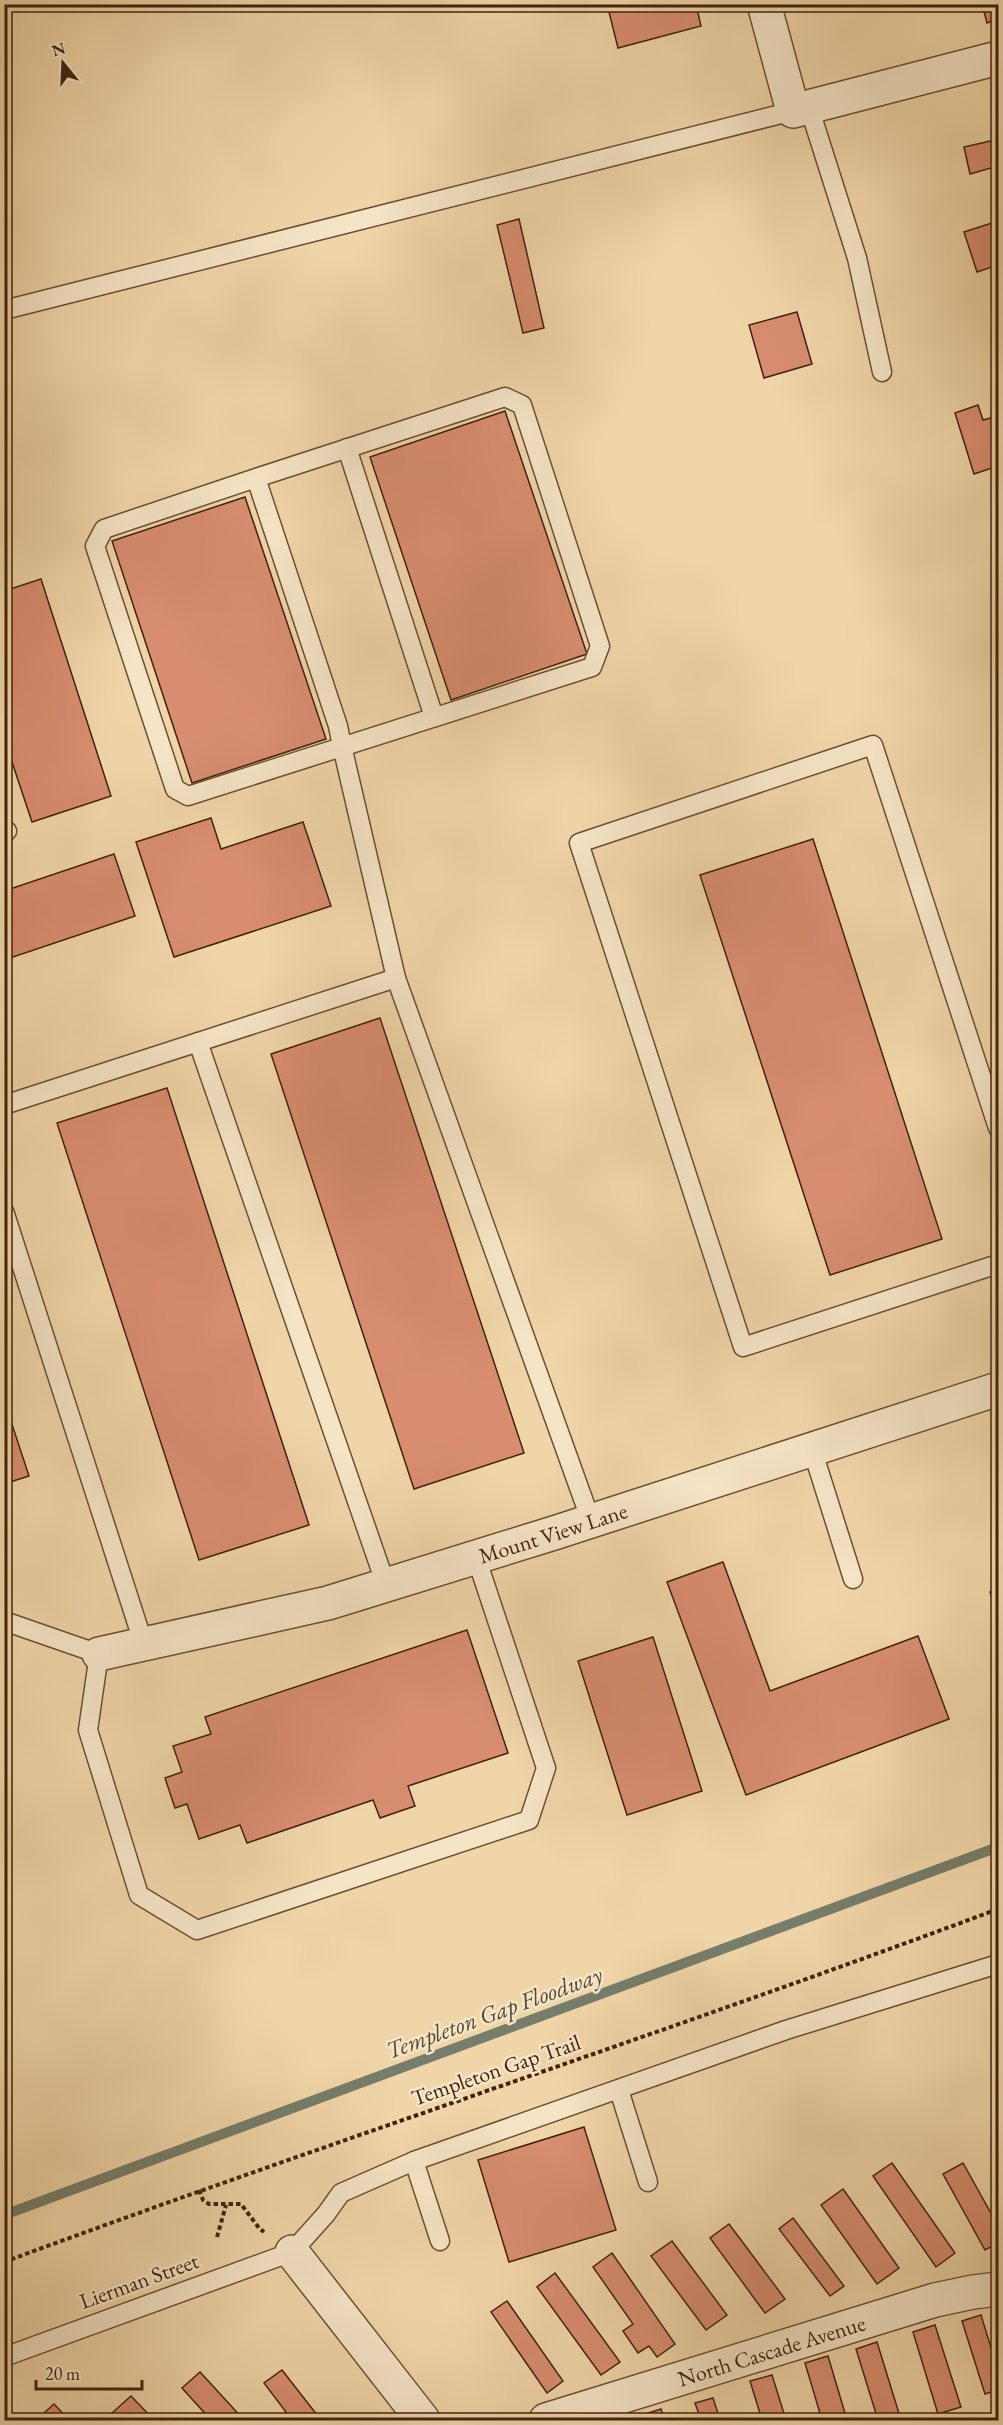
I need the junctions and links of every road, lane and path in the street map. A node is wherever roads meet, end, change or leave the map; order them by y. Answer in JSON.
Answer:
{"nodes":[{"id":1,"x":764,"y":4,"type":"edge"},
{"id":2,"x":999,"y":58,"type":"edge"},
{"id":3,"x":801,"y":109,"type":"junction"},
{"id":4,"x":4,"y":310,"type":"edge"},
{"id":5,"x":882,"y":372,"type":"dead end"},
{"id":6,"x":347,"y":448,"type":"junction"},
{"id":7,"x":256,"y":478,"type":"junction"},
{"id":8,"x":434,"y":717,"type":"junction"},
{"id":9,"x":342,"y":746,"type":"junction"},
{"id":10,"x":396,"y":978,"type":"junction"},
{"id":11,"x":198,"y":1042,"type":"junction"},
{"id":12,"x":4,"y":1105,"type":"edge"},
{"id":13,"x":999,"y":1128,"type":"edge"},
{"id":14,"x":4,"y":1211,"type":"edge"},
{"id":15,"x":999,"y":1264,"type":"edge"},
{"id":16,"x":999,"y":1389,"type":"edge"},
{"id":17,"x":812,"y":1449,"type":"junction"},
{"id":18,"x":591,"y":1521,"type":"junction"},
{"id":19,"x":476,"y":1557,"type":"junction"},
{"id":20,"x":853,"y":1579,"type":"dead end"},
{"id":21,"x":386,"y":1585,"type":"junction"},
{"id":22,"x":4,"y":1621,"type":"edge"},
{"id":23,"x":144,"y":1645,"type":"junction"},
{"id":24,"x":99,"y":1654,"type":"junction"},
{"id":25,"x":999,"y":1909,"type":"edge"},
{"id":26,"x":999,"y":1965,"type":"edge"},
{"id":27,"x":619,"y":2090,"type":"junction"},
{"id":28,"x":414,"y":2161,"type":"junction"},
{"id":29,"x":648,"y":2182,"type":"dead end"},
{"id":30,"x":199,"y":2190,"type":"junction"},
{"id":31,"x":226,"y":2205,"type":"junction"},
{"id":32,"x":217,"y":2237,"type":"dead end"},
{"id":33,"x":440,"y":2241,"type":"dead end"},
{"id":34,"x":292,"y":2252,"type":"junction"},
{"id":35,"x":4,"y":2262,"type":"edge"},
{"id":36,"x":999,"y":2289,"type":"edge"},
{"id":37,"x":4,"y":2357,"type":"edge"},
{"id":38,"x":423,"y":2421,"type":"edge"},
{"id":39,"x":546,"y":2421,"type":"edge"}],
"edges":[{"from":1,"to":3,"type":"street"},
{"from":2,"to":3,"type":"street"},
{"from":3,"to":4,"type":"lane"},
{"from":3,"to":5,"type":"lane"},
{"from":6,"to":7,"type":"lane"},
{"from":6,"to":8,"type":"lane"},
{"from":6,"to":8,"type":"lane"},
{"from":7,"to":9,"type":"lane"},
{"from":7,"to":9,"type":"lane"},
{"from":8,"to":9,"type":"lane"},
{"from":9,"to":10,"type":"lane"},
{"from":10,"to":11,"type":"lane"},
{"from":10,"to":18,"type":"lane"},
{"from":11,"to":12,"type":"lane"},
{"from":11,"to":21,"type":"lane"},
{"from":13,"to":15,"type":"lane"},
{"from":14,"to":23,"type":"lane"},
{"from":16,"to":17,"type":"street","name":"Mount View Lane"},
{"from":17,"to":18,"type":"street","name":"Mount View Lane"},
{"from":17,"to":20,"type":"lane"},
{"from":18,"to":19,"type":"street","name":"Mount View Lane"},
{"from":19,"to":21,"type":"street","name":"Mount View Lane"},
{"from":19,"to":24,"type":"lane"},
{"from":21,"to":23,"type":"street","name":"Mount View Lane"},
{"from":22,"to":24,"type":"lane"},
{"from":23,"to":24,"type":"street","name":"Mount View Lane"},
{"from":25,"to":30,"type":"path","name":"Templeton Gap Trail"},
{"from":26,"to":27,"type":"lane"},
{"from":27,"to":28,"type":"lane"},
{"from":27,"to":29,"type":"lane"},
{"from":28,"to":33,"type":"lane"},
{"from":28,"to":34,"type":"lane"},
{"from":30,"to":31,"type":"path"},
{"from":30,"to":35,"type":"path","name":"Templeton Gap Trail"},
{"from":31,"to":32,"type":"path"},
{"from":31,"to":34,"type":"path"},
{"from":34,"to":37,"type":"lane","name":"Lierman Street"},
{"from":34,"to":38,"type":"street"},
{"from":36,"to":39,"type":"street","name":"North Cascade Avenue"}]}
